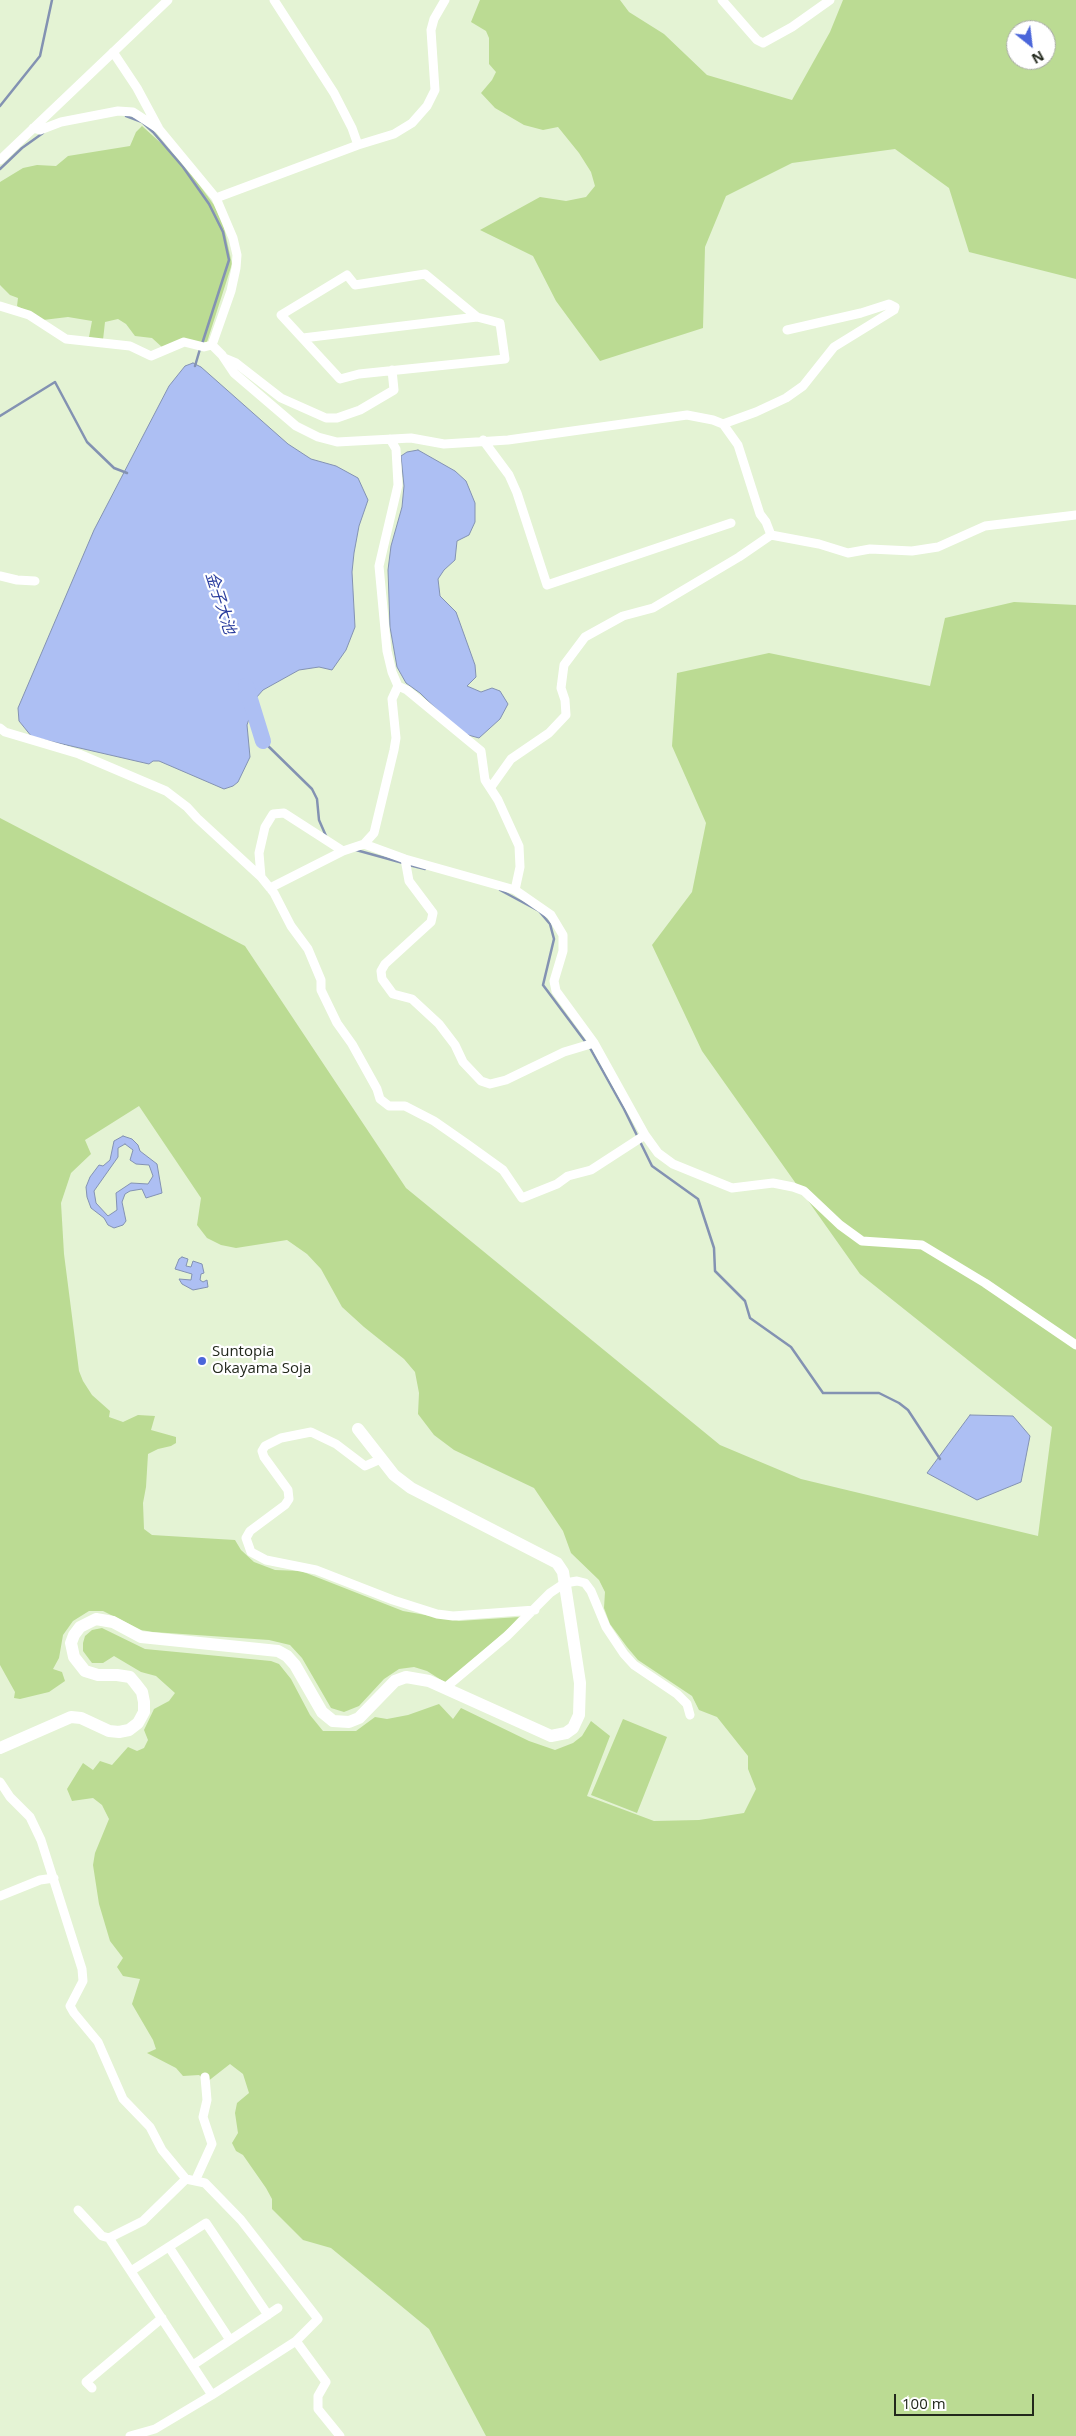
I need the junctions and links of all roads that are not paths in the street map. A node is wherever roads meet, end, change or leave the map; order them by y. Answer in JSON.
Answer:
{"nodes":[{"id":1,"x":168,"y":0,"type":"edge"},
{"id":2,"x":274,"y":0,"type":"edge"},
{"id":3,"x":445,"y":0,"type":"edge"},
{"id":4,"x":722,"y":0,"type":"edge"},
{"id":5,"x":830,"y":0,"type":"edge"},
{"id":6,"x":113,"y":52,"type":"junction"},
{"id":7,"x":33,"y":128,"type":"junction"},
{"id":8,"x":159,"y":130,"type":"junction"},
{"id":9,"x":358,"y":145,"type":"junction"},
{"id":10,"x":0,"y":160,"type":"edge"},
{"id":11,"x":216,"y":198,"type":"junction"},
{"id":12,"x":0,"y":306,"type":"edge"},
{"id":13,"x":477,"y":316,"type":"junction"},
{"id":14,"x":787,"y":330,"type":"dead end"},
{"id":15,"x":303,"y":338,"type":"junction"},
{"id":16,"x":212,"y":345,"type":"junction"},
{"id":17,"x":224,"y":358,"type":"junction"},
{"id":18,"x":392,"y":370,"type":"junction"},
{"id":19,"x":723,"y":424,"type":"junction"},
{"id":20,"x":390,"y":439,"type":"junction"},
{"id":21,"x":483,"y":440,"type":"junction"},
{"id":22,"x":1076,"y":515,"type":"edge"},
{"id":23,"x":731,"y":523,"type":"dead end"},
{"id":24,"x":771,"y":534,"type":"junction"},
{"id":25,"x":0,"y":576,"type":"edge"},
{"id":26,"x":35,"y":581,"type":"dead end"},
{"id":27,"x":398,"y":686,"type":"junction"},
{"id":28,"x":0,"y":728,"type":"edge"},
{"id":29,"x":491,"y":787,"type":"junction"},
{"id":30,"x":364,"y":844,"type":"junction"},
{"id":31,"x":343,"y":850,"type":"junction"},
{"id":32,"x":405,"y":859,"type":"junction"},
{"id":33,"x":261,"y":876,"type":"junction"},
{"id":34,"x":270,"y":888,"type":"junction"},
{"id":35,"x":515,"y":890,"type":"junction"},
{"id":36,"x":594,"y":1043,"type":"junction"},
{"id":37,"x":645,"y":1135,"type":"junction"},
{"id":38,"x":1076,"y":1346,"type":"edge"},
{"id":39,"x":358,"y":1429,"type":"dead end"},
{"id":40,"x":381,"y":1459,"type":"junction"},
{"id":41,"x":565,"y":1583,"type":"junction"},
{"id":42,"x":535,"y":1610,"type":"junction"},
{"id":43,"x":445,"y":1688,"type":"junction"},
{"id":44,"x":690,"y":1715,"type":"dead end"},
{"id":45,"x":0,"y":1748,"type":"edge"},
{"id":46,"x":0,"y":1782,"type":"edge"},
{"id":47,"x":54,"y":1878,"type":"junction"},
{"id":48,"x":0,"y":1896,"type":"edge"},
{"id":49,"x":205,"y":2077,"type":"dead end"},
{"id":50,"x":186,"y":2179,"type":"junction"},
{"id":51,"x":196,"y":2180,"type":"junction"},
{"id":52,"x":78,"y":2210,"type":"dead end"},
{"id":53,"x":109,"y":2238,"type":"junction"},
{"id":54,"x":169,"y":2247,"type":"junction"},
{"id":55,"x":131,"y":2271,"type":"junction"},
{"id":56,"x":278,"y":2308,"type":"dead end"},
{"id":57,"x":268,"y":2315,"type":"junction"},
{"id":58,"x":162,"y":2318,"type":"junction"},
{"id":59,"x":230,"y":2340,"type":"junction"},
{"id":60,"x":296,"y":2341,"type":"junction"},
{"id":61,"x":193,"y":2365,"type":"junction"},
{"id":62,"x":92,"y":2388,"type":"dead end"},
{"id":63,"x":212,"y":2395,"type":"junction"},
{"id":64,"x":130,"y":2436,"type":"edge"},
{"id":65,"x":340,"y":2436,"type":"edge"}],
"edges":[{"from":1,"to":6,"type":"street"},
{"from":2,"to":9,"type":"street"},
{"from":3,"to":9,"type":"street"},
{"from":4,"to":5,"type":"street"},
{"from":6,"to":7,"type":"street"},
{"from":6,"to":8,"type":"street"},
{"from":7,"to":8,"type":"street"},
{"from":7,"to":10,"type":"street"},
{"from":8,"to":11,"type":"street"},
{"from":9,"to":11,"type":"street"},
{"from":11,"to":16,"type":"street"},
{"from":12,"to":16,"type":"street"},
{"from":13,"to":15,"type":"street"},
{"from":13,"to":15,"type":"street"},
{"from":13,"to":18,"type":"street"},
{"from":14,"to":19,"type":"street"},
{"from":15,"to":18,"type":"street"},
{"from":16,"to":17,"type":"street"},
{"from":17,"to":18,"type":"street"},
{"from":17,"to":20,"type":"street"},
{"from":19,"to":21,"type":"street"},
{"from":19,"to":24,"type":"street"},
{"from":20,"to":21,"type":"street"},
{"from":20,"to":27,"type":"street"},
{"from":21,"to":23,"type":"street"},
{"from":22,"to":24,"type":"street"},
{"from":24,"to":29,"type":"street"},
{"from":25,"to":26,"type":"street"},
{"from":27,"to":29,"type":"street"},
{"from":27,"to":30,"type":"street"},
{"from":28,"to":33,"type":"street"},
{"from":29,"to":35,"type":"street"},
{"from":30,"to":31,"type":"street"},
{"from":30,"to":32,"type":"street"},
{"from":31,"to":33,"type":"street"},
{"from":31,"to":34,"type":"street"},
{"from":32,"to":35,"type":"street"},
{"from":32,"to":36,"type":"street"},
{"from":33,"to":34,"type":"street"},
{"from":34,"to":37,"type":"street"},
{"from":35,"to":36,"type":"street"},
{"from":36,"to":37,"type":"street"},
{"from":37,"to":38,"type":"street"},
{"from":39,"to":40,"type":"street"},
{"from":40,"to":41,"type":"street"},
{"from":40,"to":42,"type":"street"},
{"from":41,"to":42,"type":"street"},
{"from":41,"to":43,"type":"street"},
{"from":41,"to":44,"type":"street"},
{"from":42,"to":43,"type":"street"},
{"from":43,"to":45,"type":"street"},
{"from":46,"to":47,"type":"street"},
{"from":47,"to":48,"type":"street"},
{"from":47,"to":50,"type":"street"},
{"from":49,"to":51,"type":"street"},
{"from":50,"to":51,"type":"street"},
{"from":50,"to":53,"type":"street"},
{"from":51,"to":60,"type":"street"},
{"from":52,"to":53,"type":"street"},
{"from":53,"to":55,"type":"street"},
{"from":54,"to":55,"type":"street"},
{"from":54,"to":57,"type":"street"},
{"from":54,"to":59,"type":"street"},
{"from":55,"to":58,"type":"street"},
{"from":56,"to":57,"type":"street"},
{"from":57,"to":59,"type":"street"},
{"from":58,"to":61,"type":"street"},
{"from":58,"to":62,"type":"street"},
{"from":59,"to":61,"type":"street"},
{"from":60,"to":63,"type":"street"},
{"from":60,"to":65,"type":"street"},
{"from":61,"to":63,"type":"street"},
{"from":63,"to":64,"type":"street"}]}
